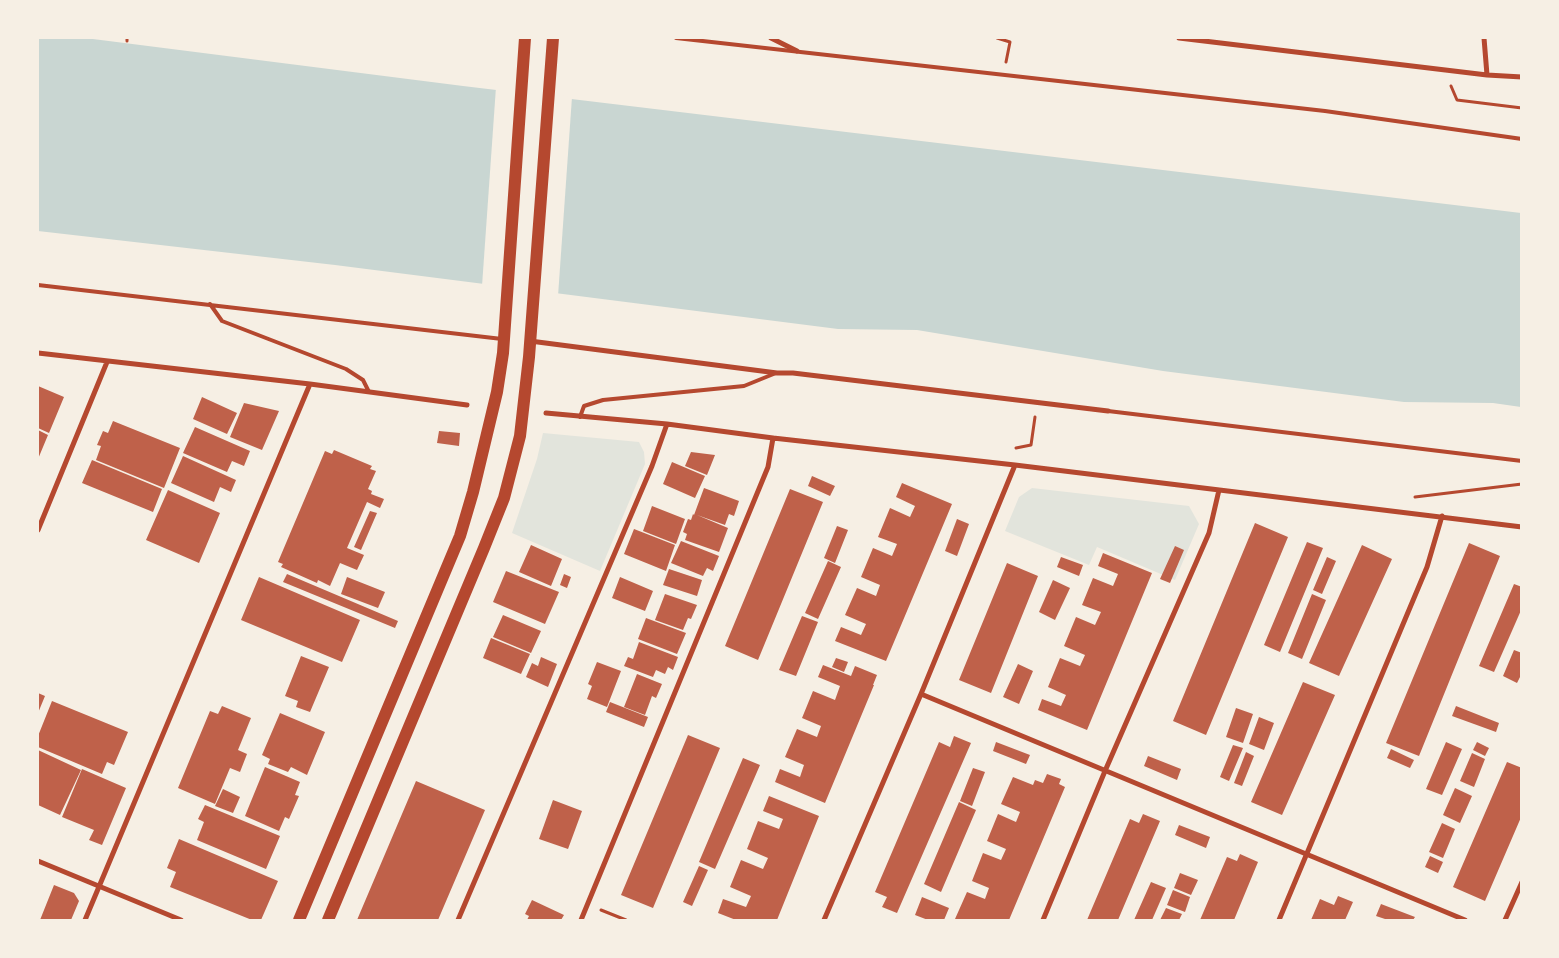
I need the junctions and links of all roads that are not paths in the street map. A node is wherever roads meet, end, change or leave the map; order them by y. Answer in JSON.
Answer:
{"nodes":[{"id":1,"x":525,"y":38,"type":"edge"},
{"id":2,"x":553,"y":38,"type":"edge"},
{"id":3,"x":676,"y":38,"type":"edge"},
{"id":4,"x":771,"y":38,"type":"edge"},
{"id":5,"x":1178,"y":38,"type":"edge"},
{"id":6,"x":1484,"y":38,"type":"edge"},
{"id":7,"x":796,"y":50,"type":"junction"},
{"id":8,"x":1487,"y":75,"type":"junction"},
{"id":9,"x":1522,"y":77,"type":"edge"},
{"id":10,"x":1522,"y":139,"type":"edge"},
{"id":11,"x":38,"y":285,"type":"edge"},
{"id":12,"x":210,"y":304,"type":"junction"},
{"id":13,"x":504,"y":334,"type":"junction"},
{"id":14,"x":530,"y":337,"type":"junction"},
{"id":15,"x":38,"y":353,"type":"edge"},
{"id":16,"x":108,"y":362,"type":"junction"},
{"id":17,"x":777,"y":373,"type":"junction"},
{"id":18,"x":310,"y":384,"type":"junction"},
{"id":19,"x":369,"y":392,"type":"junction"},
{"id":20,"x":467,"y":405,"type":"dead end"},
{"id":21,"x":1108,"y":411,"type":"joint"},
{"id":22,"x":546,"y":413,"type":"dead end"},
{"id":23,"x":580,"y":417,"type":"junction"},
{"id":24,"x":667,"y":424,"type":"junction"},
{"id":25,"x":773,"y":438,"type":"junction"},
{"id":26,"x":1522,"y":461,"type":"edge"},
{"id":27,"x":1015,"y":465,"type":"junction"},
{"id":28,"x":1219,"y":490,"type":"junction"},
{"id":29,"x":1442,"y":516,"type":"junction"},
{"id":30,"x":1522,"y":527,"type":"edge"},
{"id":31,"x":38,"y":530,"type":"edge"},
{"id":32,"x":921,"y":694,"type":"junction"},
{"id":33,"x":1105,"y":771,"type":"junction"},
{"id":34,"x":1307,"y":854,"type":"junction"},
{"id":35,"x":38,"y":861,"type":"edge"},
{"id":36,"x":1522,"y":882,"type":"edge"},
{"id":37,"x":99,"y":886,"type":"junction"},
{"id":38,"x":85,"y":920,"type":"edge"},
{"id":39,"x":180,"y":920,"type":"edge"},
{"id":40,"x":299,"y":920,"type":"edge"},
{"id":41,"x":328,"y":920,"type":"edge"},
{"id":42,"x":458,"y":920,"type":"edge"},
{"id":43,"x":581,"y":920,"type":"edge"},
{"id":44,"x":824,"y":920,"type":"edge"},
{"id":45,"x":1043,"y":920,"type":"edge"},
{"id":46,"x":1279,"y":920,"type":"edge"},
{"id":47,"x":1465,"y":920,"type":"edge"},
{"id":48,"x":1506,"y":920,"type":"edge"}],
"edges":[{"from":1,"to":13,"type":"main road"},
{"from":2,"to":14,"type":"main road"},
{"from":3,"to":7,"type":"lane"},
{"from":4,"to":7,"type":"street"},
{"from":5,"to":8,"type":"street"},
{"from":6,"to":8,"type":"street"},
{"from":7,"to":10,"type":"lane"},
{"from":8,"to":9,"type":"street"},
{"from":11,"to":12,"type":"lane"},
{"from":12,"to":13,"type":"lane"},
{"from":12,"to":19,"type":"lane"},
{"from":13,"to":40,"type":"main road"},
{"from":14,"to":17,"type":"street"},
{"from":14,"to":41,"type":"main road"},
{"from":15,"to":16,"type":"street"},
{"from":16,"to":18,"type":"street"},
{"from":16,"to":31,"type":"street"},
{"from":17,"to":21,"type":"street"},
{"from":17,"to":23,"type":"lane"},
{"from":18,"to":19,"type":"street"},
{"from":18,"to":37,"type":"street"},
{"from":19,"to":20,"type":"street"},
{"from":21,"to":26,"type":"lane"},
{"from":22,"to":23,"type":"street"},
{"from":23,"to":24,"type":"street"},
{"from":24,"to":25,"type":"street"},
{"from":24,"to":42,"type":"street"},
{"from":25,"to":27,"type":"street"},
{"from":25,"to":43,"type":"street"},
{"from":27,"to":28,"type":"street"},
{"from":27,"to":32,"type":"street"},
{"from":28,"to":29,"type":"street"},
{"from":28,"to":33,"type":"street"},
{"from":29,"to":30,"type":"street"},
{"from":29,"to":34,"type":"street"},
{"from":32,"to":33,"type":"street"},
{"from":32,"to":44,"type":"street"},
{"from":33,"to":34,"type":"street"},
{"from":33,"to":45,"type":"street"},
{"from":34,"to":46,"type":"street"},
{"from":34,"to":47,"type":"street"},
{"from":35,"to":37,"type":"street"},
{"from":36,"to":48,"type":"street"},
{"from":37,"to":38,"type":"street"},
{"from":37,"to":39,"type":"street"}]}
